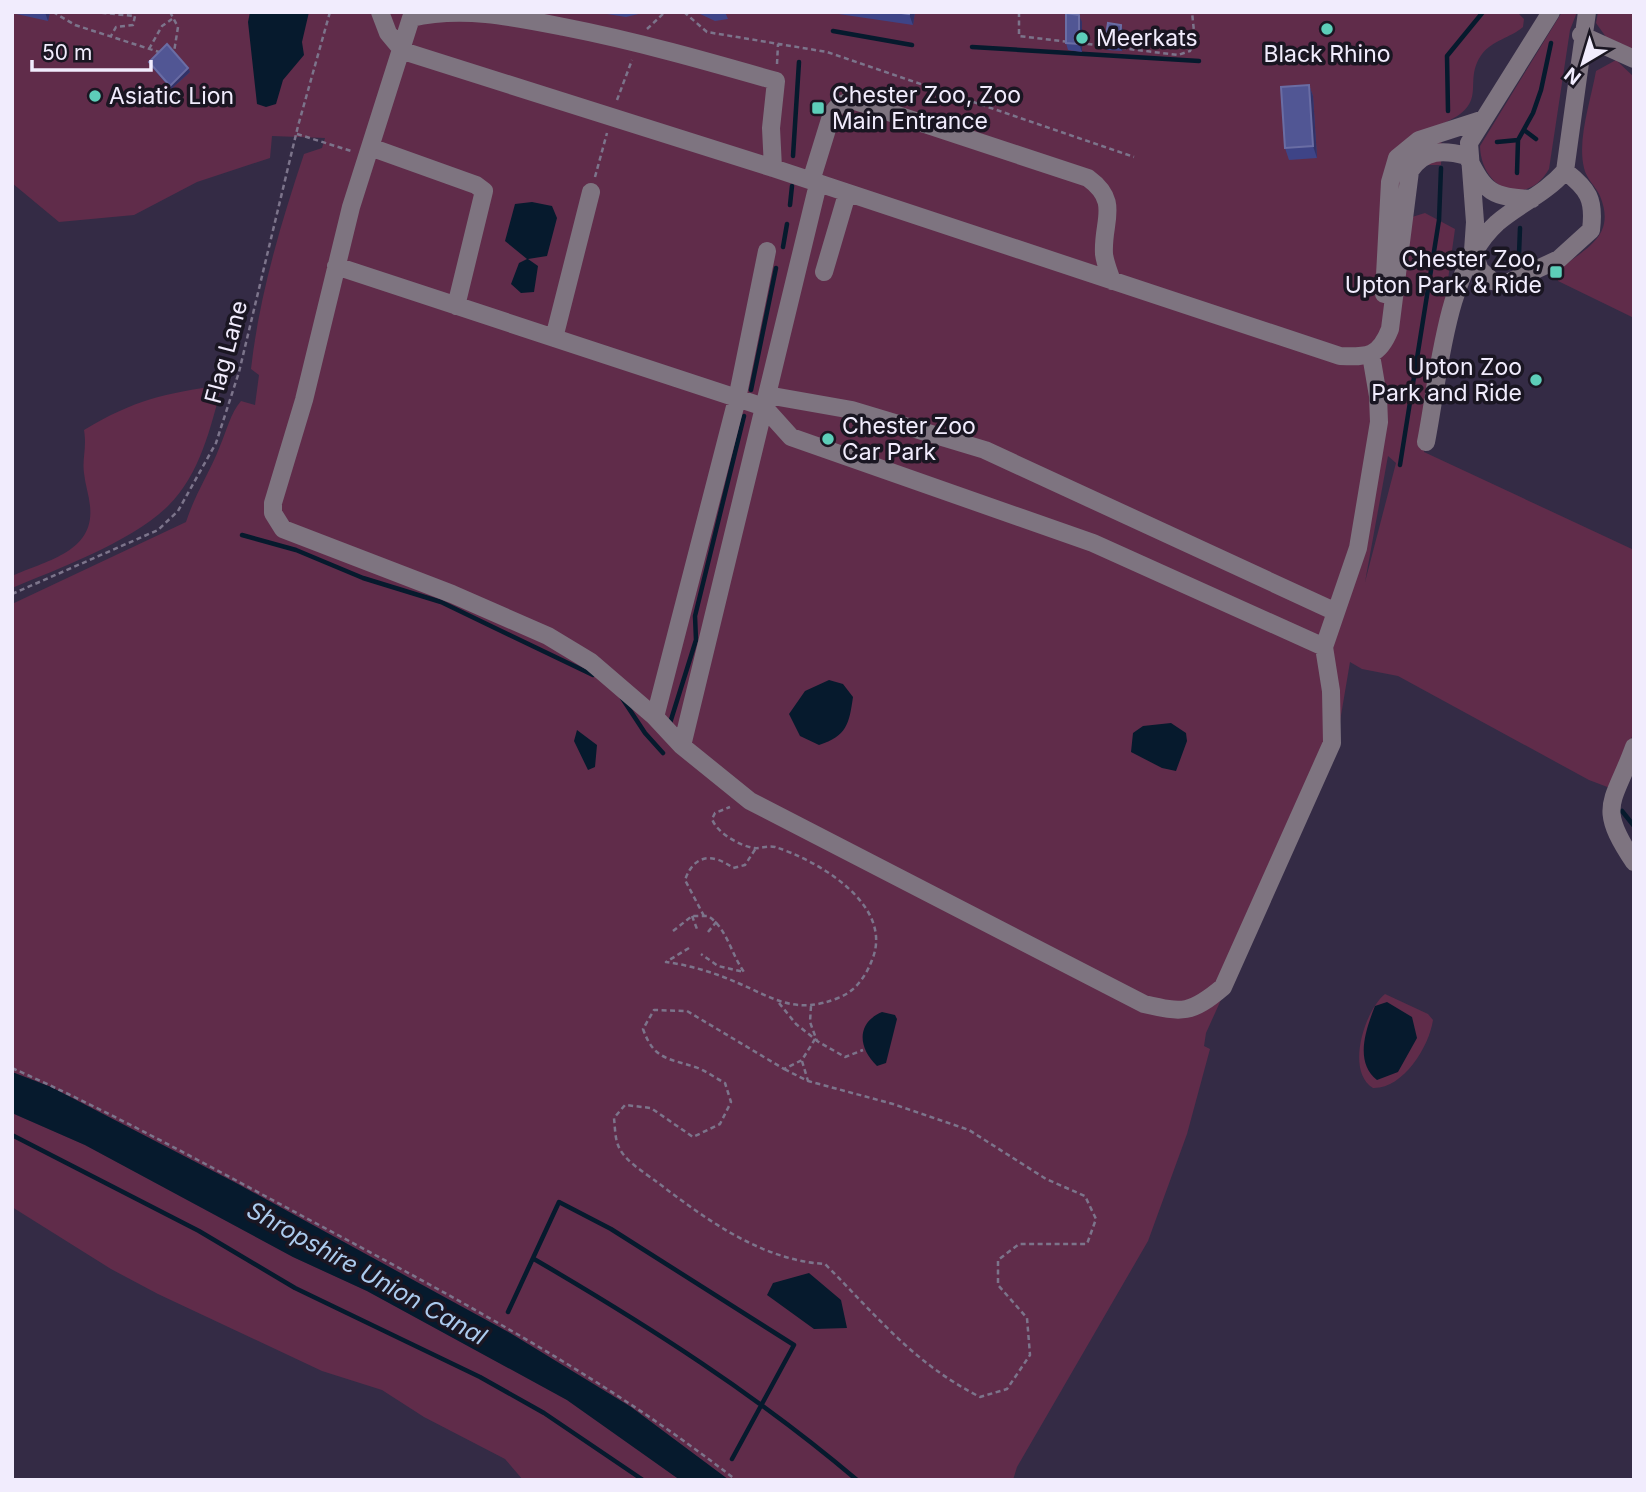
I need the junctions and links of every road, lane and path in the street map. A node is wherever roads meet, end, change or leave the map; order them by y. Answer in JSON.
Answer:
{"nodes":[{"id":1,"x":53,"y":12,"type":"edge"},
{"id":2,"x":93,"y":12,"type":"edge"},
{"id":3,"x":170,"y":12,"type":"edge"},
{"id":4,"x":330,"y":12,"type":"edge"},
{"id":5,"x":380,"y":12,"type":"edge"},
{"id":6,"x":665,"y":12,"type":"edge"},
{"id":7,"x":684,"y":12,"type":"edge"},
{"id":8,"x":1019,"y":12,"type":"edge"},
{"id":9,"x":1192,"y":12,"type":"edge"},
{"id":10,"x":1551,"y":12,"type":"edge"},
{"id":11,"x":1587,"y":12,"type":"edge"},
{"id":12,"x":173,"y":18,"type":"junction"},
{"id":13,"x":1581,"y":35,"type":"junction"},
{"id":14,"x":111,"y":36,"type":"junction"},
{"id":15,"x":640,"y":42,"type":"junction"},
{"id":16,"x":149,"y":49,"type":"junction"},
{"id":17,"x":403,"y":51,"type":"junction"},
{"id":18,"x":161,"y":52,"type":"edge"},
{"id":19,"x":173,"y":55,"type":"edge"},
{"id":20,"x":1634,"y":59,"type":"edge"},
{"id":21,"x":1484,"y":119,"type":"junction"},
{"id":22,"x":296,"y":134,"type":"junction"},
{"id":23,"x":369,"y":152,"type":"junction"},
{"id":24,"x":1468,"y":156,"type":"junction"},
{"id":25,"x":1134,"y":157,"type":"dead end"},
{"id":26,"x":773,"y":168,"type":"junction"},
{"id":27,"x":1565,"y":171,"type":"junction"},
{"id":28,"x":815,"y":183,"type":"junction"},
{"id":29,"x":591,"y":192,"type":"dead end"},
{"id":30,"x":847,"y":194,"type":"junction"},
{"id":31,"x":1532,"y":199,"type":"junction"},
{"id":32,"x":767,"y":251,"type":"dead end"},
{"id":33,"x":1474,"y":251,"type":"junction"},
{"id":34,"x":336,"y":266,"type":"junction"},
{"id":35,"x":824,"y":272,"type":"dead end"},
{"id":36,"x":1112,"y":281,"type":"junction"},
{"id":37,"x":456,"y":306,"type":"junction"},
{"id":38,"x":554,"y":338,"type":"junction"},
{"id":39,"x":1364,"y":356,"type":"junction"},
{"id":40,"x":737,"y":399,"type":"junction"},
{"id":41,"x":766,"y":401,"type":"junction"},
{"id":42,"x":1426,"y":442,"type":"dead end"},
{"id":43,"x":12,"y":594,"type":"edge"},
{"id":44,"x":1336,"y":612,"type":"junction"},
{"id":45,"x":1324,"y":647,"type":"junction"},
{"id":46,"x":655,"y":717,"type":"junction"},
{"id":47,"x":682,"y":746,"type":"junction"},
{"id":48,"x":1634,"y":747,"type":"edge"},
{"id":49,"x":750,"y":802,"type":"junction"},
{"id":50,"x":756,"y":848,"type":"junction"},
{"id":51,"x":1634,"y":862,"type":"edge"},
{"id":52,"x":692,"y":916,"type":"junction"},
{"id":53,"x":704,"y":916,"type":"junction"},
{"id":54,"x":717,"y":921,"type":"junction"},
{"id":55,"x":697,"y":929,"type":"dead end"},
{"id":56,"x":673,"y":931,"type":"dead end"},
{"id":57,"x":708,"y":932,"type":"dead end"},
{"id":58,"x":689,"y":948,"type":"dead end"},
{"id":59,"x":701,"y":954,"type":"dead end"},
{"id":60,"x":779,"y":1003,"type":"junction"},
{"id":61,"x":811,"y":1006,"type":"junction"},
{"id":62,"x":815,"y":1039,"type":"junction"},
{"id":63,"x":863,"y":1050,"type":"dead end"},
{"id":64,"x":802,"y":1060,"type":"junction"},
{"id":65,"x":12,"y":1068,"type":"edge"},
{"id":66,"x":784,"y":1069,"type":"junction"},
{"id":67,"x":808,"y":1081,"type":"junction"},
{"id":68,"x":736,"y":1480,"type":"edge"}],
"edges":[{"from":1,"to":14,"type":"path"},
{"from":2,"to":14,"type":"path"},
{"from":3,"to":12,"type":"path"},
{"from":4,"to":22,"type":"path","name":"Flag Lane"},
{"from":5,"to":17,"type":"street"},
{"from":6,"to":15,"type":"path"},
{"from":7,"to":25,"type":"path"},
{"from":8,"to":9,"type":"path"},
{"from":10,"to":21,"type":"street"},
{"from":11,"to":13,"type":"street"},
{"from":12,"to":16,"type":"path"},
{"from":12,"to":19,"type":"path"},
{"from":13,"to":20,"type":"street"},
{"from":13,"to":27,"type":"street"},
{"from":14,"to":16,"type":"path"},
{"from":15,"to":17,"type":"street"},
{"from":15,"to":26,"type":"street"},
{"from":16,"to":18,"type":"path"},
{"from":17,"to":23,"type":"street"},
{"from":17,"to":26,"type":"street"},
{"from":21,"to":24,"type":"street"},
{"from":21,"to":39,"type":"street"},
{"from":22,"to":23,"type":"path"},
{"from":22,"to":43,"type":"path","name":"Flag Lane"},
{"from":23,"to":34,"type":"street"},
{"from":23,"to":37,"type":"street"},
{"from":24,"to":31,"type":"street"},
{"from":24,"to":33,"type":"street"},
{"from":24,"to":39,"type":"street"},
{"from":26,"to":28,"type":"street"},
{"from":27,"to":31,"type":"street"},
{"from":27,"to":33,"type":"street"},
{"from":28,"to":30,"type":"street"},
{"from":28,"to":36,"type":"street"},
{"from":28,"to":41,"type":"street"},
{"from":29,"to":38,"type":"street"},
{"from":30,"to":35,"type":"street"},
{"from":30,"to":36,"type":"street"},
{"from":31,"to":33,"type":"street"},
{"from":32,"to":40,"type":"street"},
{"from":33,"to":42,"type":"street"},
{"from":34,"to":37,"type":"street"},
{"from":34,"to":46,"type":"street"},
{"from":36,"to":39,"type":"street"},
{"from":37,"to":38,"type":"street"},
{"from":38,"to":40,"type":"street"},
{"from":39,"to":44,"type":"street"},
{"from":40,"to":41,"type":"street"},
{"from":40,"to":46,"type":"street"},
{"from":41,"to":44,"type":"street"},
{"from":41,"to":45,"type":"street"},
{"from":41,"to":47,"type":"street"},
{"from":44,"to":45,"type":"street"},
{"from":45,"to":49,"type":"street"},
{"from":46,"to":47,"type":"street"},
{"from":47,"to":49,"type":"street"},
{"from":48,"to":51,"type":"street"},
{"from":49,"to":50,"type":"path"},
{"from":50,"to":53,"type":"path"},
{"from":50,"to":61,"type":"path"},
{"from":52,"to":53,"type":"path"},
{"from":52,"to":55,"type":"path"},
{"from":52,"to":56,"type":"path"},
{"from":53,"to":54,"type":"path"},
{"from":54,"to":57,"type":"path"},
{"from":54,"to":59,"type":"path"},
{"from":58,"to":60,"type":"path"},
{"from":60,"to":61,"type":"path"},
{"from":60,"to":62,"type":"path"},
{"from":61,"to":62,"type":"path"},
{"from":62,"to":63,"type":"path"},
{"from":62,"to":64,"type":"path"},
{"from":64,"to":66,"type":"path"},
{"from":64,"to":67,"type":"path"},
{"from":65,"to":68,"type":"path"},
{"from":66,"to":67,"type":"path"},
{"from":66,"to":67,"type":"path"}]}
